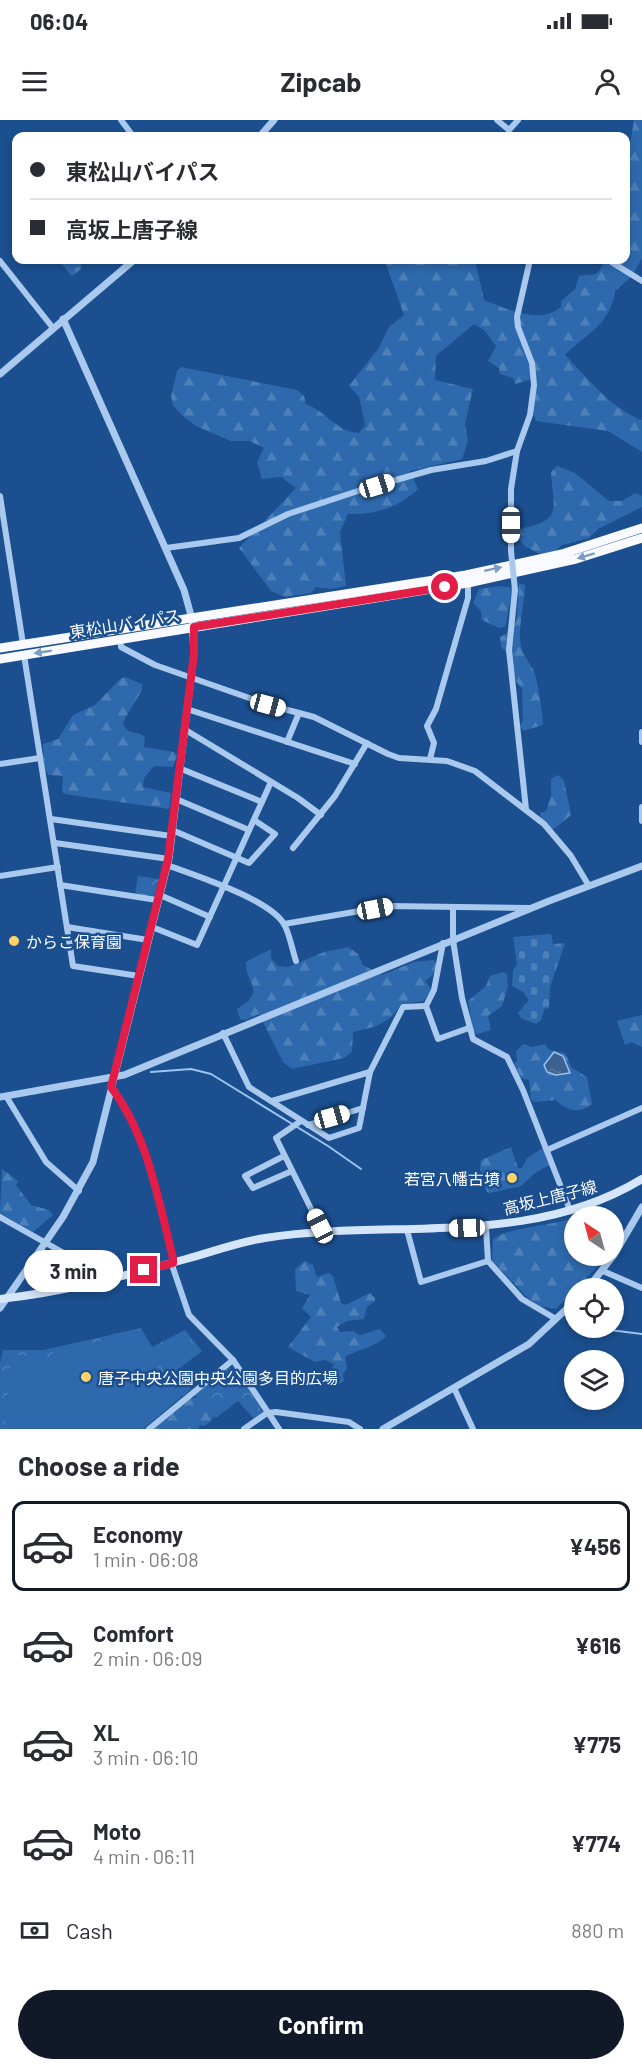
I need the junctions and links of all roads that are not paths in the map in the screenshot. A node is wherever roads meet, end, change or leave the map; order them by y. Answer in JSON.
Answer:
{"nodes":[{"id":1,"x":274,"y":120,"type":"edge"},
{"id":2,"x":497,"y":120,"type":"edge"},
{"id":3,"x":264,"y":132,"type":"edge"},
{"id":4,"x":510,"y":132,"type":"edge"},
{"id":5,"x":0,"y":261,"type":"edge"},
{"id":6,"x":129,"y":264,"type":"edge"},
{"id":7,"x":529,"y":264,"type":"edge"},
{"id":8,"x":614,"y":264,"type":"edge"},
{"id":9,"x":642,"y":281,"type":"edge"},
{"id":10,"x":63,"y":319,"type":"junction"},
{"id":11,"x":53,"y":328,"type":"junction"},
{"id":12,"x":0,"y":374,"type":"edge"},
{"id":13,"x":517,"y":451,"type":"junction"},
{"id":14,"x":0,"y":496,"type":"edge"},
{"id":15,"x":642,"y":528,"type":"edge"},
{"id":16,"x":642,"y":538,"type":"edge"},
{"id":17,"x":166,"y":548,"type":"junction"},
{"id":18,"x":468,"y":583,"type":"junction"},
{"id":19,"x":193,"y":623,"type":"junction"},
{"id":20,"x":120,"y":639,"type":"junction"},
{"id":21,"x":23,"y":644,"type":"junction"},
{"id":22,"x":0,"y":648,"type":"edge"},
{"id":23,"x":24,"y":655,"type":"junction"},
{"id":24,"x":0,"y":658,"type":"edge"},
{"id":25,"x":191,"y":678,"type":"junction"},
{"id":26,"x":187,"y":709,"type":"junction"},
{"id":27,"x":299,"y":713,"type":"junction"},
{"id":28,"x":184,"y":729,"type":"junction"},
{"id":29,"x":642,"y":732,"type":"edge"},
{"id":30,"x":287,"y":742,"type":"junction"},
{"id":31,"x":642,"y":742,"type":"edge"},
{"id":32,"x":367,"y":743,"type":"junction"},
{"id":33,"x":40,"y":758,"type":"junction"},
{"id":34,"x":430,"y":759,"type":"junction"},
{"id":35,"x":0,"y":764,"type":"edge"},
{"id":36,"x":355,"y":764,"type":"junction"},
{"id":37,"x":179,"y":768,"type":"junction"},
{"id":38,"x":271,"y":782,"type":"junction"},
{"id":39,"x":176,"y":799,"type":"junction"},
{"id":40,"x":262,"y":802,"type":"junction"},
{"id":41,"x":642,"y":807,"type":"edge"},
{"id":42,"x":526,"y":809,"type":"junction"},
{"id":43,"x":321,"y":815,"type":"junction"},
{"id":44,"x":51,"y":819,"type":"junction"},
{"id":45,"x":254,"y":820,"type":"junction"},
{"id":46,"x":642,"y":820,"type":"edge"},
{"id":47,"x":249,"y":830,"type":"junction"},
{"id":48,"x":172,"y":833,"type":"junction"},
{"id":49,"x":55,"y":843,"type":"junction"},
{"id":50,"x":292,"y":848,"type":"dead end"},
{"id":51,"x":237,"y":858,"type":"junction"},
{"id":52,"x":168,"y":862,"type":"junction"},
{"id":53,"x":58,"y":867,"type":"junction"},
{"id":54,"x":642,"y":867,"type":"edge"},
{"id":55,"x":0,"y":876,"type":"edge"},
{"id":56,"x":60,"y":885,"type":"junction"},
{"id":57,"x":589,"y":886,"type":"junction"},
{"id":58,"x":224,"y":887,"type":"junction"},
{"id":59,"x":158,"y":898,"type":"junction"},
{"id":60,"x":453,"y":908,"type":"junction"},
{"id":61,"x":530,"y":908,"type":"junction"},
{"id":62,"x":210,"y":917,"type":"junction"},
{"id":63,"x":284,"y":924,"type":"junction"},
{"id":64,"x":67,"y":927,"type":"junction"},
{"id":65,"x":152,"y":927,"type":"junction"},
{"id":66,"x":148,"y":940,"type":"junction"},
{"id":67,"x":453,"y":940,"type":"junction"},
{"id":68,"x":443,"y":943,"type":"junction"},
{"id":69,"x":296,"y":961,"type":"dead end"},
{"id":70,"x":139,"y":976,"type":"junction"},
{"id":71,"x":426,"y":1006,"type":"junction"},
{"id":72,"x":469,"y":1028,"type":"junction"},
{"id":73,"x":223,"y":1033,"type":"junction"},
{"id":74,"x":370,"y":1072,"type":"junction"},
{"id":75,"x":113,"y":1078,"type":"junction"},
{"id":76,"x":111,"y":1087,"type":"junction"},
{"id":77,"x":3,"y":1096,"type":"edge"},
{"id":78,"x":272,"y":1101,"type":"junction"},
{"id":79,"x":363,"y":1108,"type":"junction"},
{"id":80,"x":642,"y":1108,"type":"edge"},
{"id":81,"x":300,"y":1121,"type":"junction"},
{"id":82,"x":308,"y":1125,"type":"junction"},
{"id":83,"x":547,"y":1150,"type":"junction"},
{"id":84,"x":284,"y":1156,"type":"junction"},
{"id":85,"x":292,"y":1171,"type":"junction"},
{"id":86,"x":642,"y":1179,"type":"edge"},
{"id":87,"x":79,"y":1191,"type":"junction"},
{"id":88,"x":568,"y":1206,"type":"edge"},
{"id":89,"x":581,"y":1206,"type":"edge"},
{"id":90,"x":642,"y":1207,"type":"edge"},
{"id":91,"x":564,"y":1212,"type":"edge"},
{"id":92,"x":0,"y":1217,"type":"edge"},
{"id":93,"x":486,"y":1227,"type":"junction"},
{"id":94,"x":407,"y":1230,"type":"junction"},
{"id":95,"x":323,"y":1233,"type":"junction"},
{"id":96,"x":624,"y":1237,"type":"edge"},
{"id":97,"x":45,"y":1244,"type":"junction"},
{"id":98,"x":488,"y":1261,"type":"junction"},
{"id":99,"x":173,"y":1263,"type":"junction"},
{"id":100,"x":606,"y":1266,"type":"edge"},
{"id":101,"x":603,"y":1271,"type":"junction"},
{"id":102,"x":597,"y":1278,"type":"edge"},
{"id":103,"x":103,"y":1280,"type":"junction"},
{"id":104,"x":642,"y":1288,"type":"edge"},
{"id":105,"x":3,"y":1299,"type":"edge"},
{"id":106,"x":0,"y":1308,"type":"edge"},
{"id":107,"x":564,"y":1311,"type":"edge"},
{"id":108,"x":556,"y":1319,"type":"junction"},
{"id":109,"x":234,"y":1360,"type":"junction"},
{"id":110,"x":454,"y":1388,"type":"junction"},
{"id":111,"x":267,"y":1413,"type":"junction"},
{"id":112,"x":395,"y":1426,"type":"edge"},
{"id":113,"x":149,"y":1429,"type":"edge"},
{"id":114,"x":244,"y":1429,"type":"edge"},
{"id":115,"x":279,"y":1429,"type":"edge"},
{"id":116,"x":360,"y":1429,"type":"edge"},
{"id":117,"x":383,"y":1429,"type":"edge"},
{"id":118,"x":473,"y":1429,"type":"edge"}],
"edges":[{"from":1,"to":3,"type":"street"},
{"from":2,"to":4,"type":"street"},
{"from":5,"to":11,"type":"street"},
{"from":6,"to":10,"type":"street"},
{"from":7,"to":13,"type":"street"},
{"from":8,"to":9,"type":"street"},
{"from":10,"to":11,"type":"street"},
{"from":10,"to":17,"type":"street"},
{"from":11,"to":12,"type":"street"},
{"from":13,"to":17,"type":"street"},
{"from":13,"to":42,"type":"street","bridge":true},
{"from":14,"to":21,"type":"street"},
{"from":19,"to":15,"type":"highway","name":"東松山バイパス","one_way":true},
{"from":16,"to":18,"type":"highway","name":"東松山バイパス","one_way":true},
{"from":17,"to":19,"type":"street"},
{"from":18,"to":19,"type":"highway","name":"東松山バイパス"},
{"from":18,"to":34,"type":"street"},
{"from":19,"to":20,"type":"highway","name":"東松山バイパス"},
{"from":19,"to":21,"type":"highway","name":"東松山バイパス"},
{"from":19,"to":25,"type":"street"},
{"from":20,"to":23,"type":"highway","name":"東松山バイパス","one_way":true},
{"from":20,"to":25,"type":"street"},
{"from":21,"to":22,"type":"highway","name":"東松山バイパス"},
{"from":23,"to":24,"type":"highway","name":"東松山バイパス"},
{"from":23,"to":33,"type":"street"},
{"from":25,"to":26,"type":"street"},
{"from":25,"to":27,"type":"street"},
{"from":26,"to":28,"type":"street"},
{"from":26,"to":30,"type":"street"},
{"from":27,"to":30,"type":"street"},
{"from":27,"to":32,"type":"street"},
{"from":28,"to":37,"type":"street"},
{"from":28,"to":38,"type":"street"},
{"from":29,"to":31,"type":"street"},
{"from":30,"to":36,"type":"street"},
{"from":32,"to":34,"type":"street"},
{"from":32,"to":36,"type":"street"},
{"from":33,"to":35,"type":"street"},
{"from":33,"to":44,"type":"street"},
{"from":34,"to":42,"type":"street"},
{"from":36,"to":43,"type":"street"},
{"from":37,"to":39,"type":"street"},
{"from":37,"to":40,"type":"street"},
{"from":38,"to":40,"type":"street"},
{"from":38,"to":43,"type":"street"},
{"from":39,"to":47,"type":"street"},
{"from":39,"to":48,"type":"street"},
{"from":40,"to":45,"type":"street"},
{"from":41,"to":46,"type":"street"},
{"from":42,"to":57,"type":"street"},
{"from":43,"to":50,"type":"street"},
{"from":44,"to":48,"type":"street"},
{"from":44,"to":49,"type":"street"},
{"from":45,"to":47,"type":"street"},
{"from":45,"to":51,"type":"street"},
{"from":47,"to":51,"type":"street"},
{"from":48,"to":51,"type":"street"},
{"from":48,"to":52,"type":"street"},
{"from":49,"to":52,"type":"street"},
{"from":49,"to":53,"type":"street"},
{"from":51,"to":58,"type":"street"},
{"from":52,"to":58,"type":"street"},
{"from":52,"to":59,"type":"street"},
{"from":53,"to":55,"type":"street"},
{"from":53,"to":56,"type":"street"},
{"from":54,"to":57,"type":"street"},
{"from":56,"to":59,"type":"street"},
{"from":56,"to":64,"type":"street"},
{"from":57,"to":61,"type":"street"},
{"from":58,"to":62,"type":"street"},
{"from":58,"to":63,"type":"street"},
{"from":59,"to":62,"type":"street"},
{"from":59,"to":65,"type":"street"},
{"from":60,"to":61,"type":"street"},
{"from":60,"to":63,"type":"street"},
{"from":60,"to":67,"type":"street"},
{"from":61,"to":67,"type":"street"},
{"from":62,"to":65,"type":"street"},
{"from":63,"to":69,"type":"street"},
{"from":64,"to":66,"type":"street"},
{"from":64,"to":70,"type":"street"},
{"from":65,"to":66,"type":"street"},
{"from":66,"to":70,"type":"street"},
{"from":67,"to":68,"type":"street"},
{"from":67,"to":72,"type":"street"},
{"from":68,"to":71,"type":"street"},
{"from":68,"to":73,"type":"street"},
{"from":70,"to":75,"type":"street"},
{"from":71,"to":72,"type":"street"},
{"from":71,"to":74,"type":"street"},
{"from":72,"to":83,"type":"street"},
{"from":73,"to":75,"type":"street"},
{"from":73,"to":78,"type":"street"},
{"from":74,"to":78,"type":"street"},
{"from":74,"to":79,"type":"street"},
{"from":75,"to":76,"type":"street"},
{"from":75,"to":77,"type":"street"},
{"from":76,"to":87,"type":"street"},
{"from":76,"to":99,"type":"street"},
{"from":77,"to":87,"type":"street"},
{"from":78,"to":81,"type":"street"},
{"from":79,"to":82,"type":"street"},
{"from":79,"to":82,"type":"street"},
{"from":80,"to":83,"type":"street"},
{"from":81,"to":82,"type":"street"},
{"from":81,"to":84,"type":"street"},
{"from":83,"to":88,"type":"street"},
{"from":84,"to":85,"type":"street"},
{"from":84,"to":85,"type":"street"},
{"from":85,"to":95,"type":"street"},
{"from":86,"to":89,"type":"main road","name":"高坂上唐子線"},
{"from":87,"to":97,"type":"street"},
{"from":90,"to":96,"type":"street"},
{"from":91,"to":93,"type":"main road","name":"高坂上唐子線"},
{"from":92,"to":97,"type":"street"},
{"from":93,"to":94,"type":"main road","name":"高坂上唐子線"},
{"from":93,"to":98,"type":"street"},
{"from":94,"to":95,"type":"main road","name":"高坂上唐子線"},
{"from":94,"to":98,"type":"street"},
{"from":95,"to":99,"type":"main road","name":"高坂上唐子線"},
{"from":97,"to":103,"type":"street"},
{"from":97,"to":105,"type":"street"},
{"from":98,"to":108,"type":"street"},
{"from":99,"to":103,"type":"main road","name":"高坂上唐子線"},
{"from":99,"to":109,"type":"street"},
{"from":100,"to":101,"type":"street"},
{"from":101,"to":102,"type":"street"},
{"from":101,"to":104,"type":"street"},
{"from":103,"to":105,"type":"main road","name":"高坂上唐子線"},
{"from":105,"to":106,"type":"street"},
{"from":107,"to":108,"type":"street"},
{"from":108,"to":110,"type":"street"},
{"from":109,"to":111,"type":"street"},
{"from":109,"to":113,"type":"street"},
{"from":110,"to":112,"type":"street"},
{"from":110,"to":118,"type":"street"},
{"from":111,"to":114,"type":"street"},
{"from":111,"to":115,"type":"street"},
{"from":111,"to":116,"type":"street"},
{"from":112,"to":117,"type":"street"}]}
